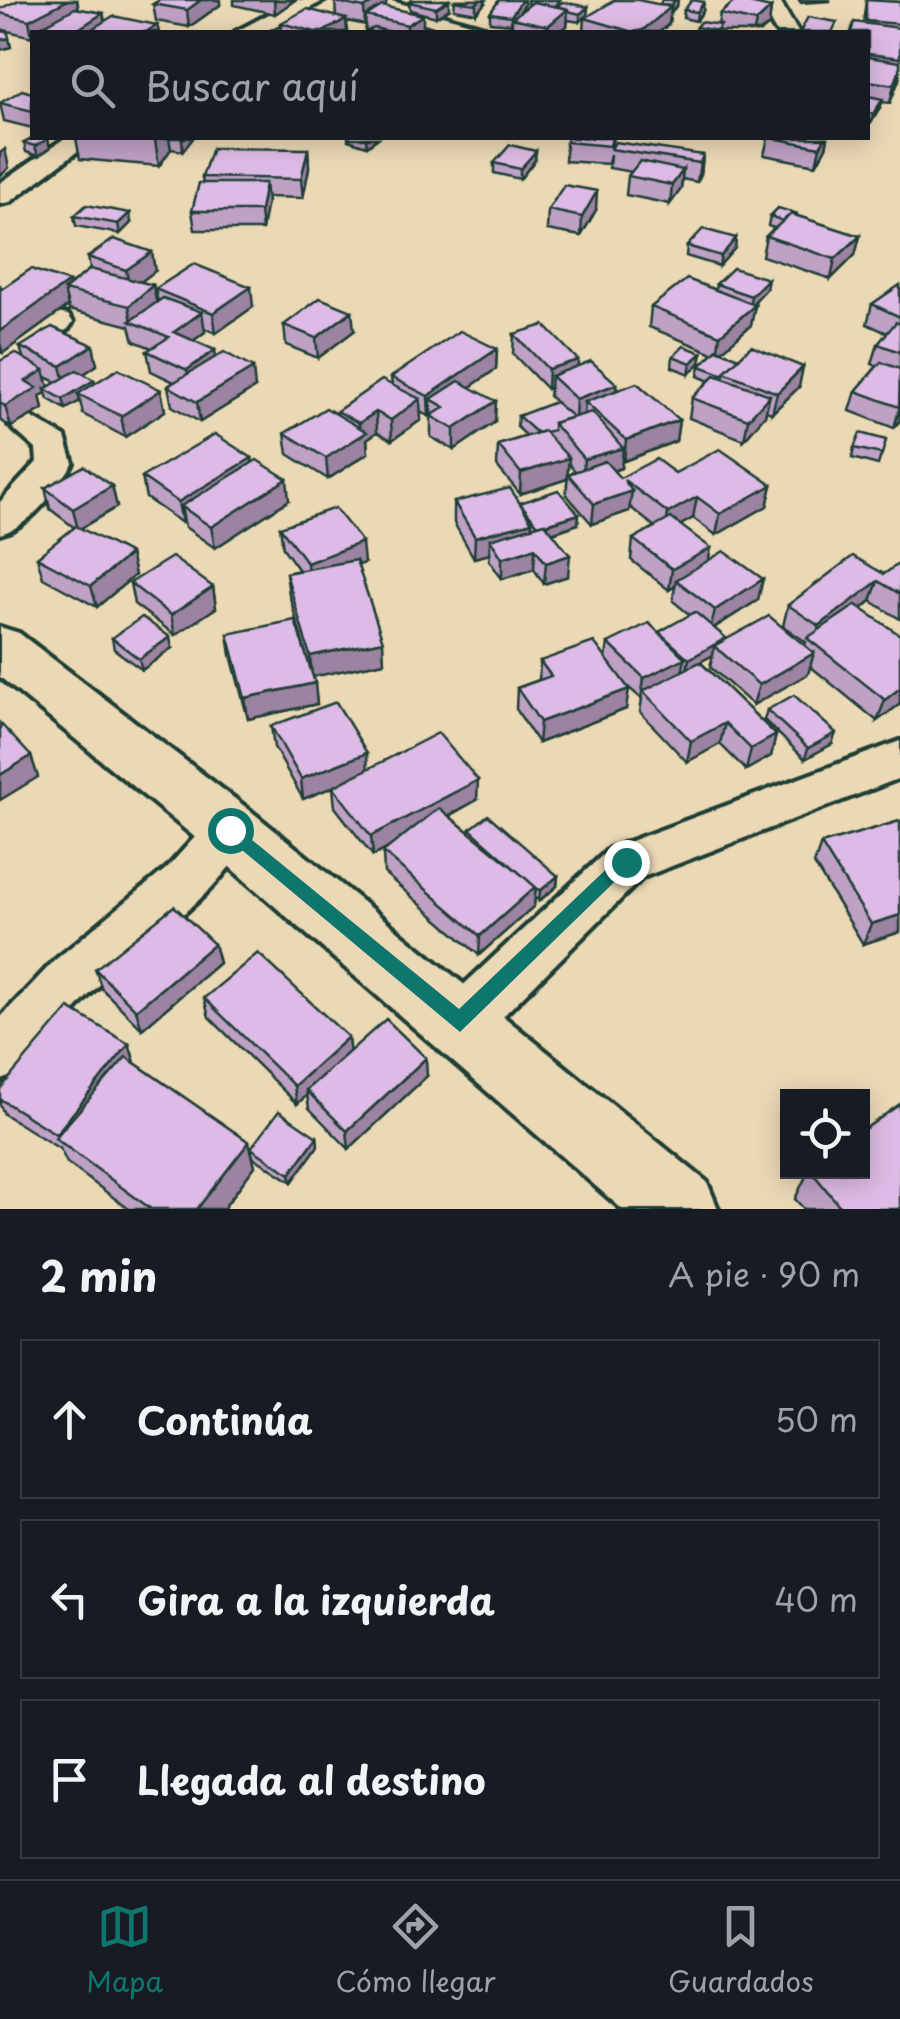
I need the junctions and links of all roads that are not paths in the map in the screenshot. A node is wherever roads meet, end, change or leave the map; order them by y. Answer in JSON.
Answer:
{"nodes":[{"id":1,"x":314,"y":0,"type":"edge"},
{"id":2,"x":362,"y":0,"type":"edge"},
{"id":3,"x":768,"y":0,"type":"edge"},
{"id":4,"x":252,"y":30,"type":"edge"},
{"id":5,"x":471,"y":30,"type":"edge"},
{"id":6,"x":786,"y":30,"type":"edge"},
{"id":7,"x":79,"y":140,"type":"edge"},
{"id":8,"x":0,"y":196,"type":"edge"},
{"id":9,"x":57,"y":322,"type":"dead end"},
{"id":10,"x":0,"y":356,"type":"edge"},
{"id":11,"x":26,"y":424,"type":"dead end"},
{"id":12,"x":0,"y":522,"type":"edge"},
{"id":13,"x":0,"y":647,"type":"edge"},
{"id":14,"x":900,"y":758,"type":"edge"},
{"id":15,"x":230,"y":830,"type":"junction"},
{"id":16,"x":460,"y":1022,"type":"junction"},
{"id":17,"x":0,"y":1056,"type":"edge"},
{"id":18,"x":680,"y":1209,"type":"edge"}],
"edges":[{"from":1,"to":4,"type":"street"},
{"from":2,"to":5,"type":"street"},
{"from":3,"to":6,"type":"street"},
{"from":7,"to":8,"type":"street"},
{"from":9,"to":10,"type":"street"},
{"from":11,"to":12,"type":"street"},
{"from":13,"to":15,"type":"main road"},
{"from":14,"to":16,"type":"street"},
{"from":15,"to":16,"type":"main road"},
{"from":15,"to":17,"type":"street"},
{"from":16,"to":18,"type":"main road"}]}
